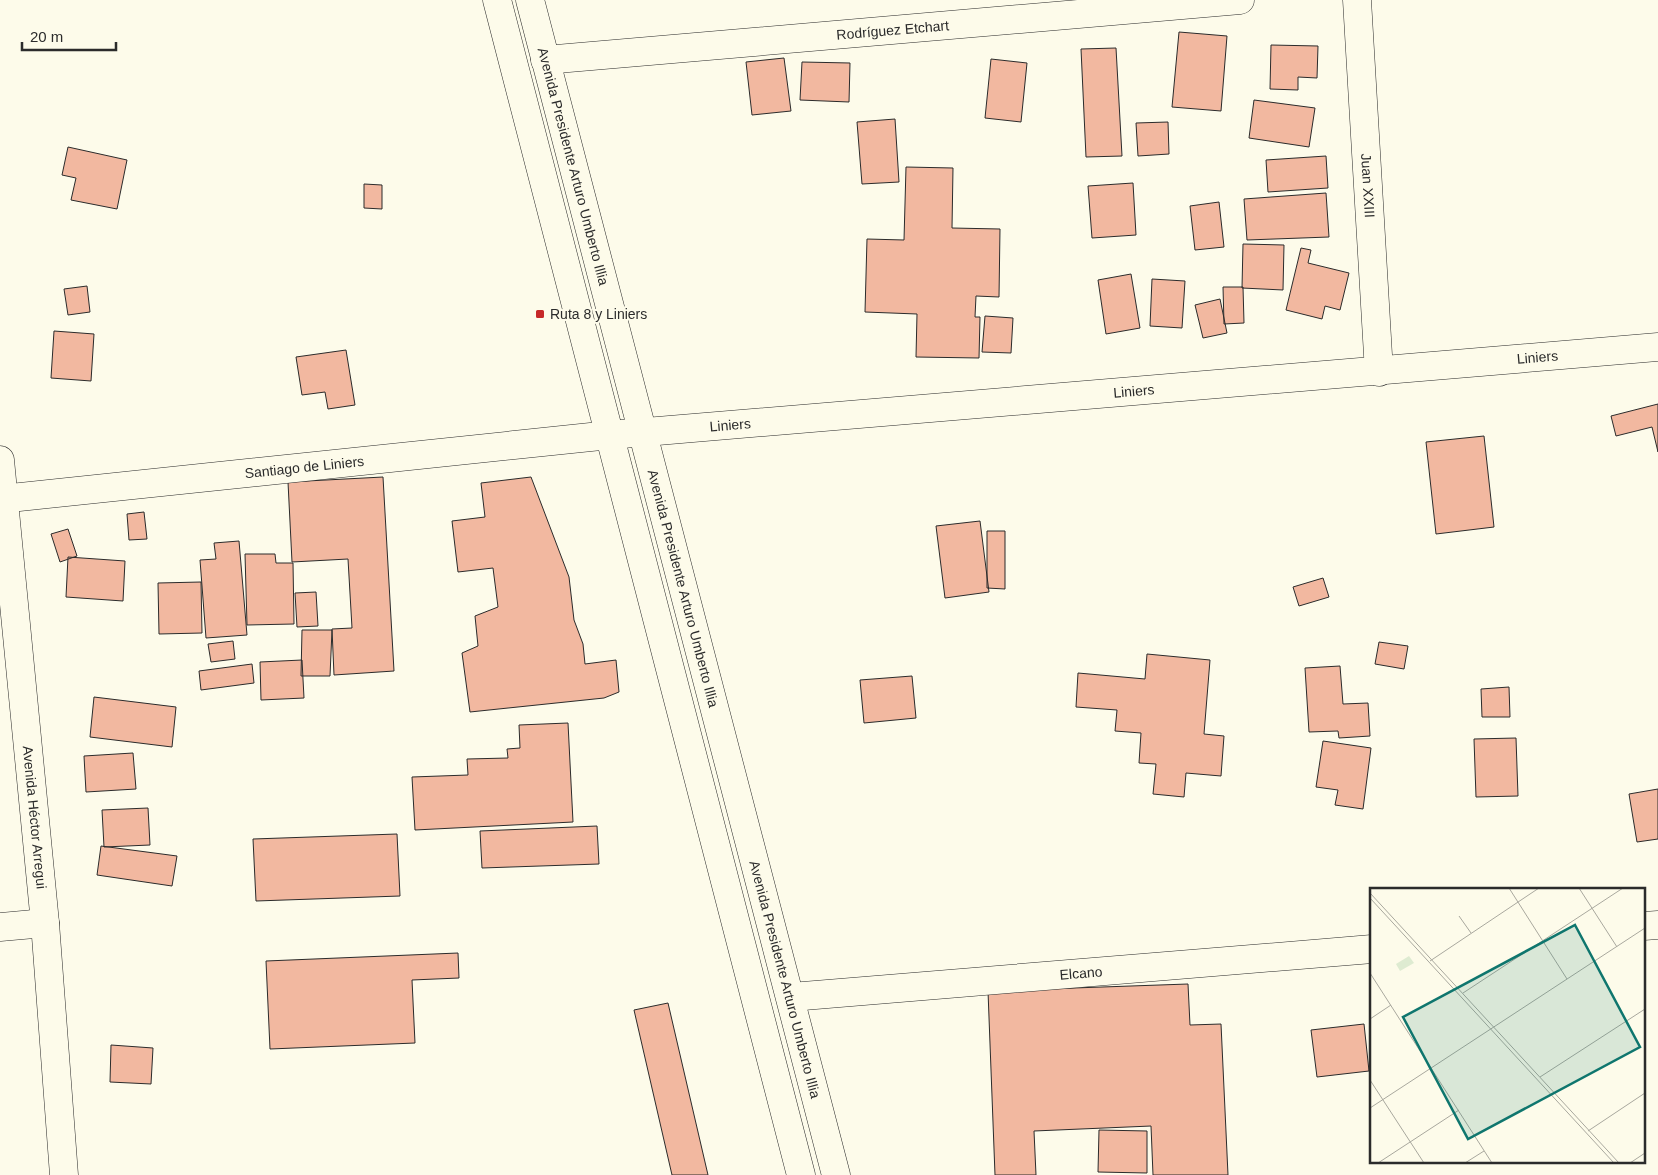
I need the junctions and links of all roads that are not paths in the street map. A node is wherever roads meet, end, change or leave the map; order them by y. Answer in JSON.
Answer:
{"nodes":[{"id":1,"x":497,"y":0,"type":"edge"},
{"id":2,"x":530,"y":0,"type":"edge"},
{"id":3,"x":1240,"y":0,"type":"edge"},
{"id":4,"x":1358,"y":0,"type":"edge"},
{"id":5,"x":545,"y":60,"type":"junction"},
{"id":6,"x":1658,"y":348,"type":"edge"},
{"id":7,"x":1379,"y":372,"type":"junction"},
{"id":8,"x":641,"y":432,"type":"junction"},
{"id":9,"x":610,"y":435,"type":"junction"},
{"id":10,"x":0,"y":460,"type":"edge"},
{"id":11,"x":2,"y":499,"type":"edge"},
{"id":12,"x":45,"y":923,"type":"junction"},
{"id":13,"x":0,"y":927,"type":"edge"},
{"id":14,"x":1370,"y":949,"type":"edge"},
{"id":15,"x":790,"y":997,"type":"junction"},
{"id":16,"x":64,"y":1175,"type":"edge"},
{"id":17,"x":800,"y":1175,"type":"edge"},
{"id":18,"x":836,"y":1175,"type":"edge"}],
"edges":[{"from":1,"to":9,"type":"street"},
{"from":2,"to":5,"type":"street","name":"Avenida Presidente Arturo Umberto Illia"},
{"from":3,"to":5,"type":"street","name":"Rodríguez Etchart"},
{"from":4,"to":7,"type":"street","name":"Juan XXIII"},
{"from":5,"to":8,"type":"street","name":"Avenida Presidente Arturo Umberto Illia"},
{"from":6,"to":7,"type":"street","name":"Liniers"},
{"from":7,"to":8,"type":"street","name":"Liniers"},
{"from":8,"to":9,"type":"street","name":"Liniers"},
{"from":8,"to":15,"type":"street","name":"Avenida Presidente Arturo Umberto Illia"},
{"from":9,"to":11,"type":"street","name":"Santiago de Liniers"},
{"from":9,"to":17,"type":"street"},
{"from":10,"to":11,"type":"street","name":"Avenida Héctor Arregui"},
{"from":11,"to":12,"type":"street","name":"Avenida Héctor Arregui"},
{"from":12,"to":13,"type":"street"},
{"from":12,"to":16,"type":"street","name":"Avenida Héctor Arregui"},
{"from":14,"to":15,"type":"street","name":"Elcano"},
{"from":15,"to":18,"type":"street","name":"Avenida Presidente Arturo Umberto Illia"}]}
